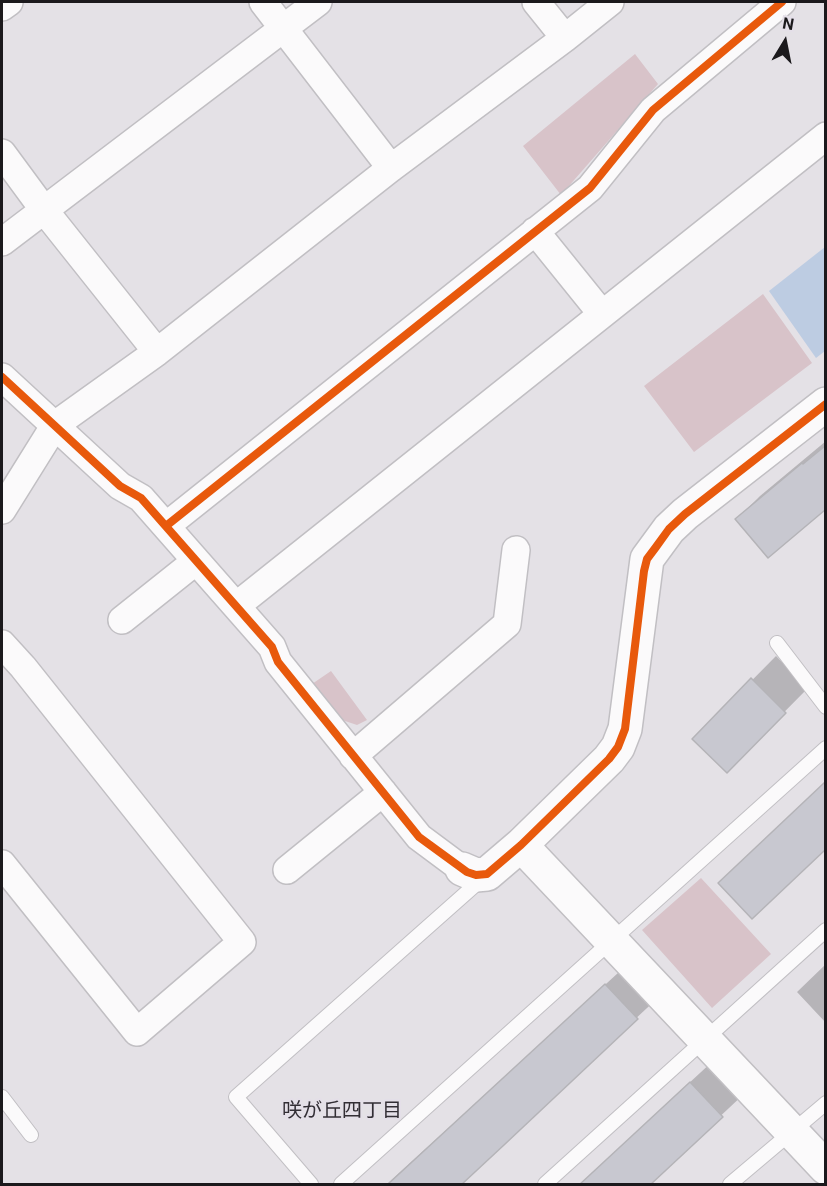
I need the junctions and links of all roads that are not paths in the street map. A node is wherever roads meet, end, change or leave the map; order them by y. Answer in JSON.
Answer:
{"nodes":[{"id":1,"x":9,"y":2,"type":"edge"},
{"id":2,"x":263,"y":2,"type":"edge"},
{"id":3,"x":318,"y":2,"type":"edge"},
{"id":4,"x":536,"y":2,"type":"edge"},
{"id":5,"x":610,"y":2,"type":"edge"},
{"id":6,"x":782,"y":2,"type":"edge"},
{"id":7,"x":2,"y":7,"type":"edge"},
{"id":8,"x":283,"y":28,"type":"junction"},
{"id":9,"x":565,"y":38,"type":"junction"},
{"id":10,"x":825,"y":136,"type":"edge"},
{"id":11,"x":2,"y":153,"type":"edge"},
{"id":12,"x":391,"y":168,"type":"junction"},
{"id":13,"x":44,"y":210,"type":"junction"},
{"id":14,"x":535,"y":231,"type":"junction"},
{"id":15,"x":2,"y":242,"type":"edge"},
{"id":16,"x":602,"y":314,"type":"junction"},
{"id":17,"x":157,"y":352,"type":"junction"},
{"id":18,"x":2,"y":377,"type":"edge"},
{"id":19,"x":825,"y":404,"type":"edge"},
{"id":20,"x":55,"y":425,"type":"junction"},
{"id":21,"x":2,"y":510,"type":"edge"},
{"id":22,"x":166,"y":526,"type":"junction"},
{"id":23,"x":516,"y":550,"type":"dead end"},
{"id":24,"x":196,"y":561,"type":"junction"},
{"id":25,"x":236,"y":606,"type":"junction"},
{"id":26,"x":122,"y":620,"type":"dead end"},
{"id":27,"x":777,"y":643,"type":"dead end"},
{"id":28,"x":2,"y":644,"type":"edge"},
{"id":29,"x":825,"y":707,"type":"edge"},
{"id":30,"x":825,"y":748,"type":"edge"},
{"id":31,"x":353,"y":756,"type":"junction"},
{"id":32,"x":382,"y":792,"type":"junction"},
{"id":33,"x":521,"y":845,"type":"junction"},
{"id":34,"x":2,"y":864,"type":"edge"},
{"id":35,"x":287,"y":870,"type":"dead end"},
{"id":36,"x":475,"y":871,"type":"junction"},
{"id":37,"x":825,"y":930,"type":"edge"},
{"id":38,"x":611,"y":940,"type":"junction"},
{"id":39,"x":705,"y":1040,"type":"junction"},
{"id":40,"x":2,"y":1097,"type":"edge"},
{"id":41,"x":825,"y":1103,"type":"edge"},
{"id":42,"x":792,"y":1133,"type":"junction"},
{"id":43,"x":31,"y":1134,"type":"dead end"},
{"id":44,"x":825,"y":1168,"type":"edge"},
{"id":45,"x":311,"y":1185,"type":"edge"},
{"id":46,"x":341,"y":1185,"type":"edge"},
{"id":47,"x":545,"y":1185,"type":"edge"},
{"id":48,"x":730,"y":1185,"type":"edge"}],
"edges":[{"from":1,"to":7,"type":"street"},
{"from":2,"to":8,"type":"street"},
{"from":3,"to":8,"type":"street"},
{"from":4,"to":9,"type":"street"},
{"from":5,"to":9,"type":"street"},
{"from":6,"to":14,"type":"street"},
{"from":8,"to":12,"type":"street"},
{"from":8,"to":13,"type":"street"},
{"from":9,"to":12,"type":"street"},
{"from":10,"to":16,"type":"street"},
{"from":11,"to":13,"type":"street"},
{"from":12,"to":17,"type":"street"},
{"from":13,"to":15,"type":"street"},
{"from":13,"to":17,"type":"street"},
{"from":14,"to":16,"type":"street"},
{"from":14,"to":22,"type":"street"},
{"from":16,"to":25,"type":"street"},
{"from":17,"to":20,"type":"street"},
{"from":18,"to":20,"type":"street"},
{"from":19,"to":33,"type":"street"},
{"from":20,"to":21,"type":"street"},
{"from":20,"to":22,"type":"street"},
{"from":22,"to":24,"type":"street"},
{"from":23,"to":31,"type":"street"},
{"from":24,"to":25,"type":"street"},
{"from":24,"to":26,"type":"street"},
{"from":25,"to":31,"type":"street"},
{"from":27,"to":29,"type":"lane"},
{"from":28,"to":34,"type":"street"},
{"from":30,"to":38,"type":"lane"},
{"from":31,"to":32,"type":"street"},
{"from":32,"to":35,"type":"street"},
{"from":32,"to":36,"type":"street"},
{"from":33,"to":36,"type":"street"},
{"from":33,"to":38,"type":"street"},
{"from":36,"to":45,"type":"lane"},
{"from":37,"to":39,"type":"lane"},
{"from":38,"to":39,"type":"street"},
{"from":38,"to":46,"type":"lane"},
{"from":39,"to":42,"type":"street"},
{"from":39,"to":47,"type":"lane"},
{"from":40,"to":43,"type":"lane"},
{"from":41,"to":42,"type":"lane"},
{"from":42,"to":44,"type":"street"},
{"from":42,"to":48,"type":"lane"}]}
